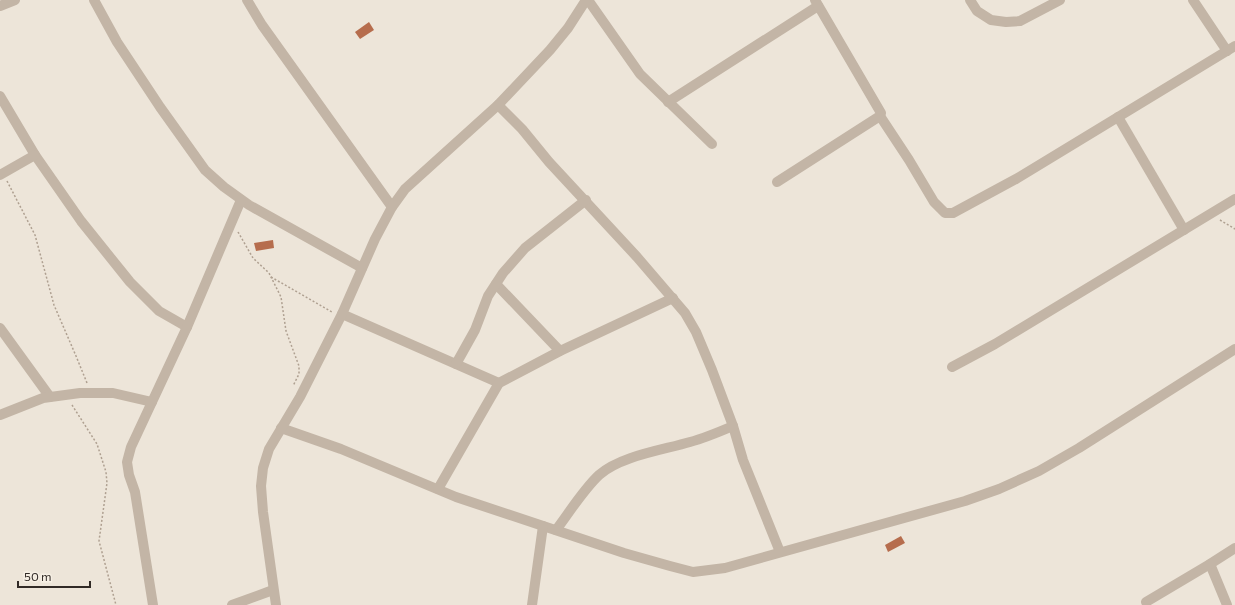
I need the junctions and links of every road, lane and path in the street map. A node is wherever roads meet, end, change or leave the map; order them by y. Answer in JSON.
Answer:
{"nodes":[{"id":1,"x":15,"y":0,"type":"edge"},
{"id":2,"x":94,"y":0,"type":"edge"},
{"id":3,"x":247,"y":0,"type":"edge"},
{"id":4,"x":587,"y":0,"type":"edge"},
{"id":5,"x":970,"y":0,"type":"edge"},
{"id":6,"x":1060,"y":0,"type":"edge"},
{"id":7,"x":1193,"y":0,"type":"edge"},
{"id":8,"x":816,"y":3,"type":"edge"},
{"id":9,"x":0,"y":6,"type":"edge"},
{"id":10,"x":1231,"y":49,"type":"edge"},
{"id":11,"x":0,"y":96,"type":"edge"},
{"id":12,"x":668,"y":102,"type":"junction"},
{"id":13,"x":498,"y":105,"type":"junction"},
{"id":14,"x":880,"y":116,"type":"junction"},
{"id":15,"x":1118,"y":117,"type":"junction"},
{"id":16,"x":712,"y":144,"type":"dead end"},
{"id":17,"x":36,"y":155,"type":"junction"},
{"id":18,"x":2,"y":174,"type":"edge"},
{"id":19,"x":777,"y":182,"type":"dead end"},
{"id":20,"x":1235,"y":199,"type":"edge"},
{"id":21,"x":241,"y":200,"type":"junction"},
{"id":22,"x":586,"y":200,"type":"junction"},
{"id":23,"x":392,"y":207,"type":"junction"},
{"id":24,"x":1212,"y":213,"type":"junction"},
{"id":25,"x":232,"y":222,"type":"junction"},
{"id":26,"x":1235,"y":229,"type":"edge"},
{"id":27,"x":1184,"y":230,"type":"junction"},
{"id":28,"x":362,"y":268,"type":"junction"},
{"id":29,"x":271,"y":276,"type":"junction"},
{"id":30,"x":496,"y":284,"type":"junction"},
{"id":31,"x":673,"y":298,"type":"junction"},
{"id":32,"x":341,"y":316,"type":"junction"},
{"id":33,"x":187,"y":327,"type":"junction"},
{"id":34,"x":0,"y":328,"type":"edge"},
{"id":35,"x":1235,"y":349,"type":"edge"},
{"id":36,"x":560,"y":351,"type":"junction"},
{"id":37,"x":456,"y":364,"type":"junction"},
{"id":38,"x":952,"y":367,"type":"dead end"},
{"id":39,"x":499,"y":383,"type":"junction"},
{"id":40,"x":293,"y":387,"type":"dead end"},
{"id":41,"x":90,"y":393,"type":"junction"},
{"id":42,"x":66,"y":395,"type":"junction"},
{"id":43,"x":50,"y":397,"type":"junction"},
{"id":44,"x":152,"y":402,"type":"junction"},
{"id":45,"x":0,"y":415,"type":"edge"},
{"id":46,"x":733,"y":426,"type":"junction"},
{"id":47,"x":281,"y":428,"type":"junction"},
{"id":48,"x":438,"y":489,"type":"junction"},
{"id":49,"x":543,"y":526,"type":"junction"},
{"id":50,"x":556,"y":530,"type":"junction"},
{"id":51,"x":1235,"y":548,"type":"edge"},
{"id":52,"x":780,"y":552,"type":"junction"},
{"id":53,"x":1210,"y":564,"type":"junction"},
{"id":54,"x":273,"y":590,"type":"junction"},
{"id":55,"x":1146,"y":602,"type":"dead end"},
{"id":56,"x":116,"y":605,"type":"edge"},
{"id":57,"x":153,"y":605,"type":"edge"},
{"id":58,"x":232,"y":605,"type":"edge"},
{"id":59,"x":276,"y":605,"type":"edge"},
{"id":60,"x":532,"y":605,"type":"edge"},
{"id":61,"x":1226,"y":605,"type":"edge"}],
"edges":[{"from":1,"to":9,"type":"street"},
{"from":2,"to":21,"type":"street"},
{"from":3,"to":23,"type":"street"},
{"from":4,"to":12,"type":"street"},
{"from":4,"to":13,"type":"street"},
{"from":5,"to":6,"type":"street"},
{"from":7,"to":10,"type":"street"},
{"from":8,"to":12,"type":"street"},
{"from":8,"to":14,"type":"street"},
{"from":10,"to":15,"type":"street"},
{"from":11,"to":17,"type":"street"},
{"from":12,"to":16,"type":"street"},
{"from":13,"to":22,"type":"street"},
{"from":13,"to":23,"type":"street"},
{"from":14,"to":15,"type":"street"},
{"from":14,"to":19,"type":"street"},
{"from":15,"to":27,"type":"street"},
{"from":17,"to":18,"type":"street"},
{"from":17,"to":33,"type":"street"},
{"from":18,"to":41,"type":"path"},
{"from":20,"to":24,"type":"street"},
{"from":21,"to":25,"type":"street"},
{"from":21,"to":28,"type":"street"},
{"from":22,"to":30,"type":"street"},
{"from":22,"to":31,"type":"street"},
{"from":23,"to":28,"type":"street"},
{"from":24,"to":26,"type":"path"},
{"from":24,"to":27,"type":"street"},
{"from":25,"to":29,"type":"path"},
{"from":25,"to":33,"type":"street"},
{"from":27,"to":38,"type":"street"},
{"from":28,"to":32,"type":"street"},
{"from":29,"to":32,"type":"path"},
{"from":29,"to":40,"type":"path"},
{"from":30,"to":36,"type":"street"},
{"from":30,"to":37,"type":"street"},
{"from":31,"to":36,"type":"street"},
{"from":31,"to":46,"type":"street"},
{"from":32,"to":37,"type":"street"},
{"from":32,"to":47,"type":"street"},
{"from":33,"to":44,"type":"street"},
{"from":34,"to":43,"type":"street"},
{"from":35,"to":52,"type":"street"},
{"from":36,"to":39,"type":"street"},
{"from":37,"to":39,"type":"street"},
{"from":39,"to":48,"type":"street"},
{"from":41,"to":42,"type":"street"},
{"from":41,"to":44,"type":"street"},
{"from":42,"to":43,"type":"street"},
{"from":42,"to":56,"type":"path"},
{"from":43,"to":45,"type":"street"},
{"from":44,"to":57,"type":"street"},
{"from":46,"to":50,"type":"street"},
{"from":46,"to":52,"type":"street"},
{"from":47,"to":48,"type":"street"},
{"from":47,"to":54,"type":"street"},
{"from":48,"to":49,"type":"street"},
{"from":49,"to":50,"type":"street"},
{"from":49,"to":60,"type":"street"},
{"from":50,"to":52,"type":"street"},
{"from":51,"to":53,"type":"street"},
{"from":53,"to":55,"type":"street"},
{"from":53,"to":61,"type":"street"},
{"from":54,"to":58,"type":"street"},
{"from":54,"to":59,"type":"street"}]}
